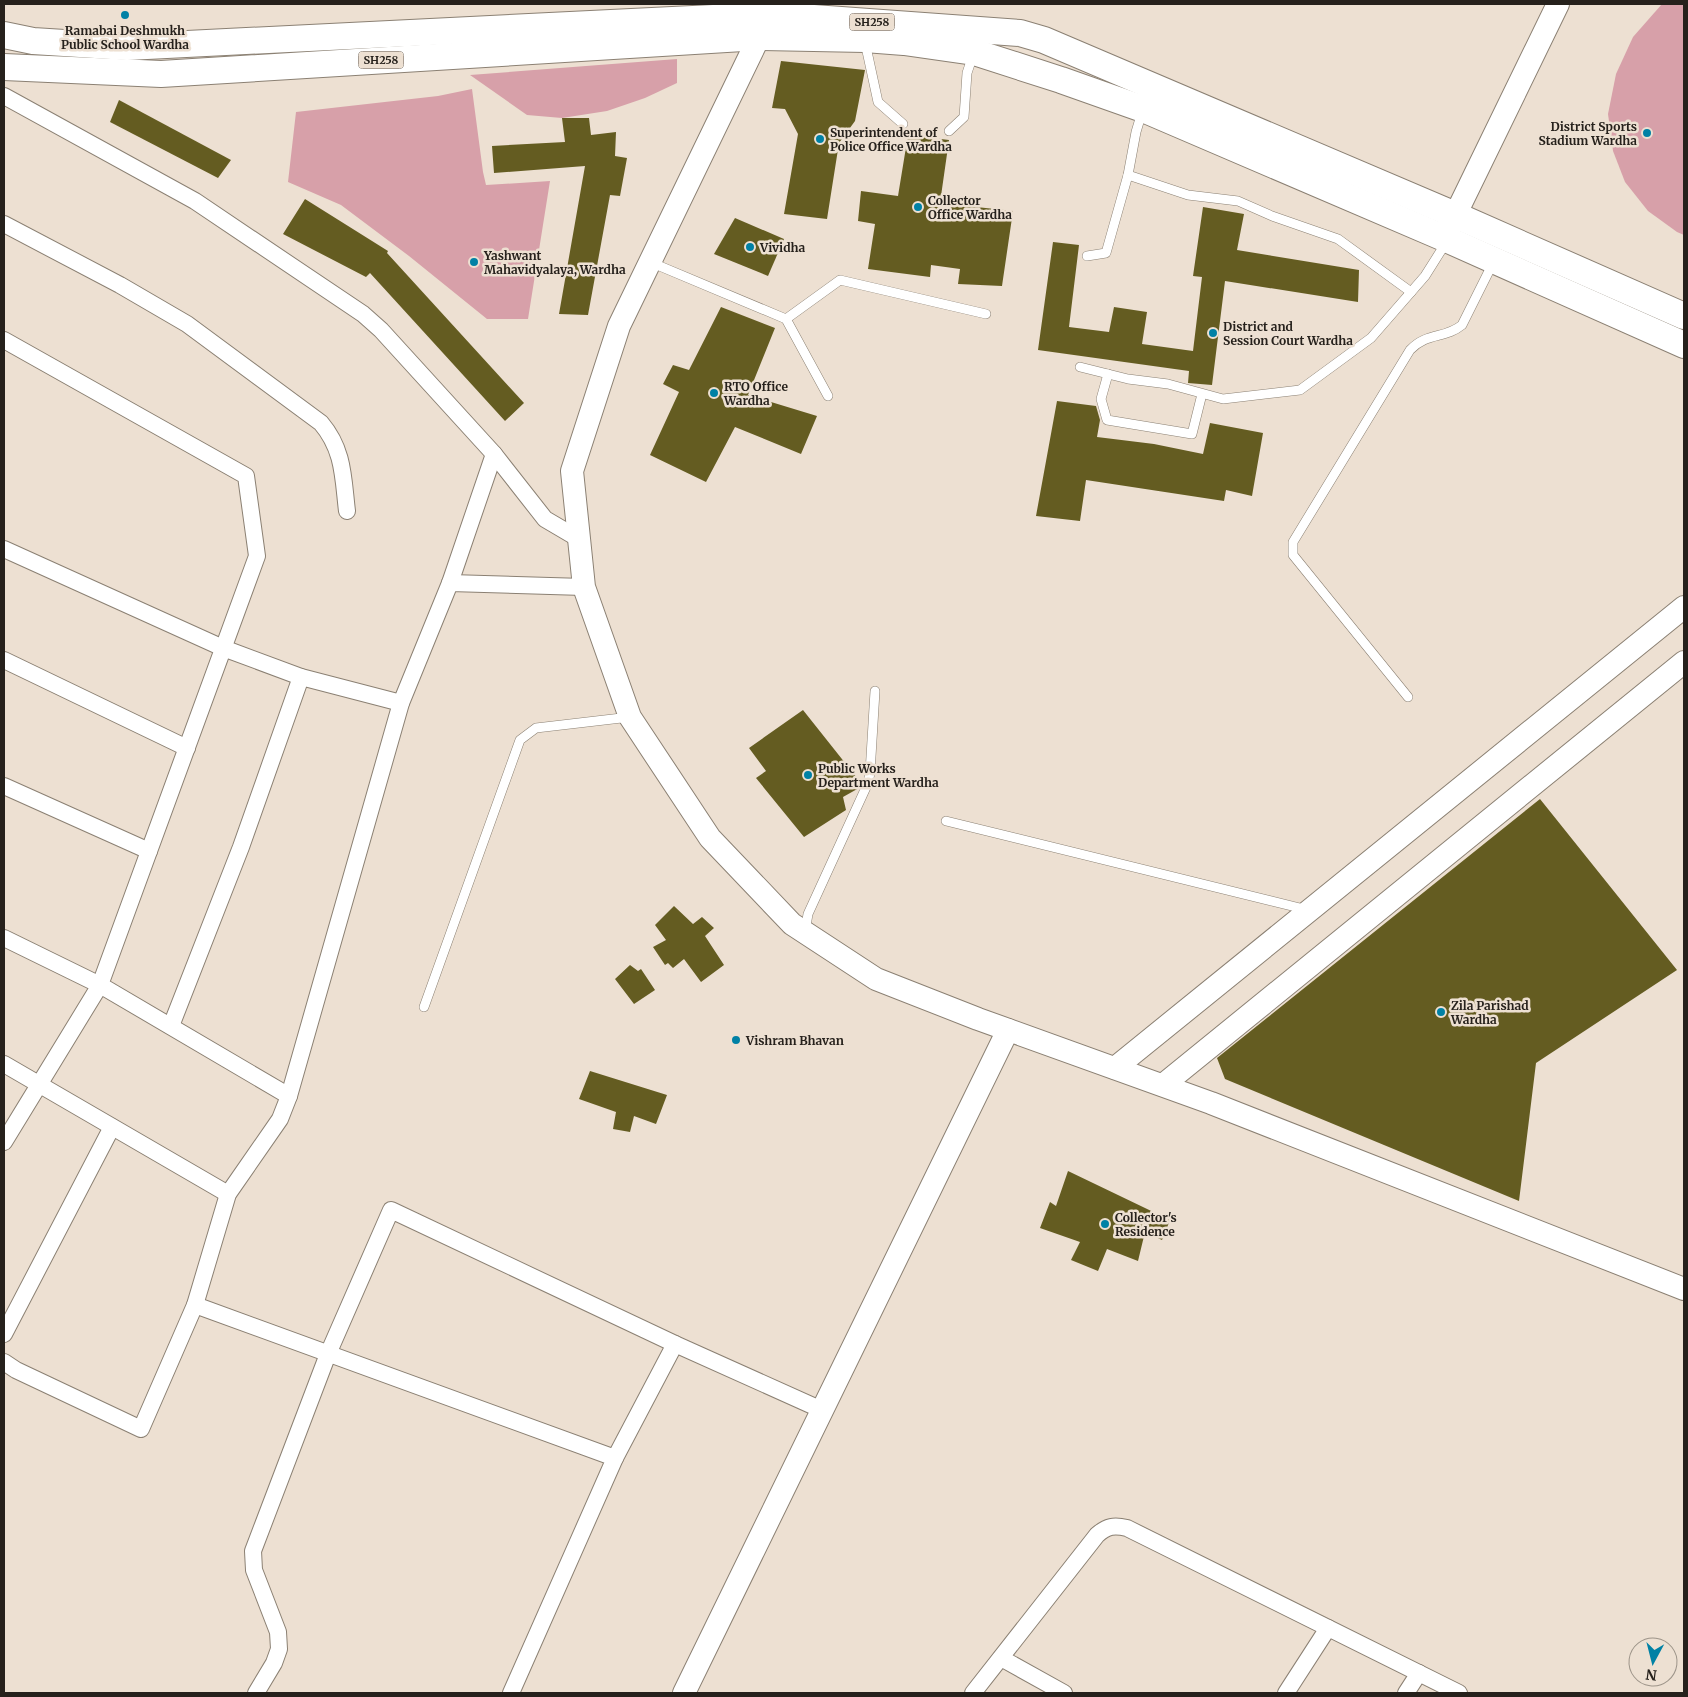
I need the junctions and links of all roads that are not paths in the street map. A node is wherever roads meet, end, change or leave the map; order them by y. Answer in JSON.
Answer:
{"nodes":[{"id":1,"x":1558,"y":4,"type":"edge"},
{"id":2,"x":775,"y":9,"type":"edge"},
{"id":3,"x":905,"y":33,"type":"junction"},
{"id":4,"x":1020,"y":33,"type":"junction"},
{"id":5,"x":4,"y":35,"type":"edge"},
{"id":6,"x":759,"y":37,"type":"junction"},
{"id":7,"x":865,"y":39,"type":"junction"},
{"id":8,"x":974,"y":52,"type":"junction"},
{"id":9,"x":1013,"y":64,"type":"junction"},
{"id":10,"x":4,"y":67,"type":"edge"},
{"id":11,"x":4,"y":96,"type":"edge"},
{"id":12,"x":1148,"y":98,"type":"junction"},
{"id":13,"x":903,"y":124,"type":"dead end"},
{"id":14,"x":949,"y":131,"type":"dead end"},
{"id":15,"x":1128,"y":175,"type":"junction"},
{"id":16,"x":4,"y":224,"type":"edge"},
{"id":17,"x":1450,"y":227,"type":"junction"},
{"id":18,"x":1088,"y":256,"type":"dead end"},
{"id":19,"x":1494,"y":260,"type":"junction"},
{"id":20,"x":650,"y":261,"type":"junction"},
{"id":21,"x":1411,"y":292,"type":"junction"},
{"id":22,"x":986,"y":314,"type":"dead end"},
{"id":23,"x":1684,"y":316,"type":"edge"},
{"id":24,"x":786,"y":319,"type":"junction"},
{"id":25,"x":4,"y":340,"type":"edge"},
{"id":26,"x":1684,"y":346,"type":"edge"},
{"id":27,"x":1080,"y":367,"type":"dead end"},
{"id":28,"x":1108,"y":374,"type":"junction"},
{"id":29,"x":1202,"y":394,"type":"junction"},
{"id":30,"x":828,"y":396,"type":"dead end"},
{"id":31,"x":494,"y":454,"type":"junction"},
{"id":32,"x":348,"y":511,"type":"dead end"},
{"id":33,"x":579,"y":539,"type":"junction"},
{"id":34,"x":4,"y":549,"type":"edge"},
{"id":35,"x":450,"y":583,"type":"junction"},
{"id":36,"x":584,"y":587,"type":"junction"},
{"id":37,"x":1684,"y":607,"type":"edge"},
{"id":38,"x":223,"y":648,"type":"junction"},
{"id":39,"x":4,"y":660,"type":"edge"},
{"id":40,"x":1684,"y":662,"type":"edge"},
{"id":41,"x":301,"y":677,"type":"junction"},
{"id":42,"x":875,"y":691,"type":"dead end"},
{"id":43,"x":1408,"y":697,"type":"dead end"},
{"id":44,"x":401,"y":703,"type":"junction"},
{"id":45,"x":630,"y":717,"type":"junction"},
{"id":46,"x":187,"y":748,"type":"junction"},
{"id":47,"x":4,"y":786,"type":"edge"},
{"id":48,"x":946,"y":821,"type":"dead end"},
{"id":49,"x":149,"y":850,"type":"junction"},
{"id":50,"x":1310,"y":910,"type":"junction"},
{"id":51,"x":805,"y":933,"type":"junction"},
{"id":52,"x":4,"y":938,"type":"edge"},
{"id":53,"x":100,"y":985,"type":"junction"},
{"id":54,"x":424,"y":1007,"type":"dead end"},
{"id":55,"x":171,"y":1026,"type":"junction"},
{"id":56,"x":1008,"y":1030,"type":"junction"},
{"id":57,"x":4,"y":1064,"type":"edge"},
{"id":58,"x":1115,"y":1068,"type":"junction"},
{"id":59,"x":40,"y":1084,"type":"junction"},
{"id":60,"x":1162,"y":1085,"type":"junction"},
{"id":61,"x":289,"y":1096,"type":"junction"},
{"id":62,"x":112,"y":1127,"type":"junction"},
{"id":63,"x":4,"y":1142,"type":"edge"},
{"id":64,"x":228,"y":1194,"type":"junction"},
{"id":65,"x":1684,"y":1289,"type":"edge"},
{"id":66,"x":195,"y":1305,"type":"junction"},
{"id":67,"x":4,"y":1334,"type":"edge"},
{"id":68,"x":675,"y":1344,"type":"junction"},
{"id":69,"x":328,"y":1354,"type":"junction"},
{"id":70,"x":4,"y":1362,"type":"edge"},
{"id":71,"x":822,"y":1410,"type":"junction"},
{"id":72,"x":615,"y":1458,"type":"junction"},
{"id":73,"x":1328,"y":1628,"type":"junction"},
{"id":74,"x":1001,"y":1658,"type":"junction"},
{"id":75,"x":1419,"y":1674,"type":"junction"},
{"id":76,"x":256,"y":1693,"type":"edge"},
{"id":77,"x":511,"y":1693,"type":"edge"},
{"id":78,"x":684,"y":1693,"type":"edge"},
{"id":79,"x":973,"y":1693,"type":"edge"},
{"id":80,"x":1064,"y":1693,"type":"edge"},
{"id":81,"x":1286,"y":1693,"type":"edge"},
{"id":82,"x":1406,"y":1693,"type":"edge"},
{"id":83,"x":1459,"y":1693,"type":"edge"}],
"edges":[{"from":1,"to":17,"type":"main road"},
{"from":2,"to":3,"type":"main road","number":"SH258"},
{"from":2,"to":5,"type":"main road","number":"SH258"},
{"from":2,"to":6,"type":"main road"},
{"from":3,"to":4,"type":"main road","number":"SH258"},
{"from":3,"to":7,"type":"main road","number":"SH258"},
{"from":3,"to":8,"type":"main road","number":"SH258"},
{"from":4,"to":9,"type":"main road"},
{"from":4,"to":12,"type":"main road","number":"SH258"},
{"from":6,"to":7,"type":"main road","number":"SH258"},
{"from":6,"to":10,"type":"main road","number":"SH258"},
{"from":6,"to":20,"type":"main road"},
{"from":7,"to":13,"type":"lane"},
{"from":8,"to":9,"type":"main road","number":"SH258"},
{"from":8,"to":14,"type":"lane"},
{"from":9,"to":12,"type":"main road","number":"SH258"},
{"from":11,"to":31,"type":"street"},
{"from":12,"to":15,"type":"lane"},
{"from":12,"to":17,"type":"main road","number":"SH258"},
{"from":15,"to":18,"type":"lane"},
{"from":15,"to":21,"type":"lane"},
{"from":16,"to":32,"type":"street"},
{"from":17,"to":19,"type":"main road","number":"SH258"},
{"from":17,"to":21,"type":"lane"},
{"from":17,"to":23,"type":"main road","number":"SH258"},
{"from":19,"to":26,"type":"main road","number":"SH258"},
{"from":19,"to":43,"type":"lane"},
{"from":20,"to":24,"type":"lane"},
{"from":20,"to":33,"type":"main road"},
{"from":21,"to":29,"type":"lane"},
{"from":22,"to":24,"type":"lane"},
{"from":24,"to":30,"type":"lane"},
{"from":25,"to":38,"type":"street"},
{"from":27,"to":28,"type":"lane"},
{"from":28,"to":29,"type":"lane"},
{"from":28,"to":29,"type":"lane"},
{"from":31,"to":33,"type":"street"},
{"from":31,"to":35,"type":"street"},
{"from":33,"to":36,"type":"main road"},
{"from":34,"to":38,"type":"street"},
{"from":35,"to":36,"type":"street"},
{"from":35,"to":44,"type":"street"},
{"from":36,"to":45,"type":"main road"},
{"from":37,"to":50,"type":"main road"},
{"from":38,"to":41,"type":"street"},
{"from":38,"to":46,"type":"street"},
{"from":39,"to":46,"type":"street"},
{"from":40,"to":60,"type":"main road"},
{"from":41,"to":44,"type":"street"},
{"from":41,"to":55,"type":"street"},
{"from":42,"to":51,"type":"lane"},
{"from":44,"to":61,"type":"street"},
{"from":45,"to":51,"type":"main road"},
{"from":45,"to":54,"type":"lane"},
{"from":46,"to":49,"type":"street"},
{"from":47,"to":49,"type":"street"},
{"from":48,"to":50,"type":"lane"},
{"from":49,"to":53,"type":"street"},
{"from":50,"to":58,"type":"main road"},
{"from":51,"to":56,"type":"main road"},
{"from":52,"to":53,"type":"street"},
{"from":53,"to":55,"type":"street"},
{"from":53,"to":59,"type":"street"},
{"from":55,"to":61,"type":"street"},
{"from":56,"to":58,"type":"main road"},
{"from":56,"to":71,"type":"main road"},
{"from":57,"to":59,"type":"street"},
{"from":58,"to":60,"type":"main road"},
{"from":59,"to":62,"type":"street"},
{"from":59,"to":63,"type":"street"},
{"from":60,"to":65,"type":"main road"},
{"from":61,"to":64,"type":"street"},
{"from":62,"to":64,"type":"street"},
{"from":62,"to":67,"type":"street"},
{"from":64,"to":66,"type":"street"},
{"from":66,"to":69,"type":"street"},
{"from":66,"to":70,"type":"street"},
{"from":68,"to":69,"type":"street"},
{"from":68,"to":71,"type":"street"},
{"from":68,"to":72,"type":"street"},
{"from":69,"to":72,"type":"street"},
{"from":69,"to":76,"type":"street"},
{"from":71,"to":78,"type":"main road"},
{"from":72,"to":77,"type":"street"},
{"from":73,"to":74,"type":"street"},
{"from":73,"to":75,"type":"street"},
{"from":73,"to":81,"type":"street"},
{"from":74,"to":79,"type":"street"},
{"from":74,"to":80,"type":"street"},
{"from":75,"to":82,"type":"street"},
{"from":75,"to":83,"type":"street"}]}
